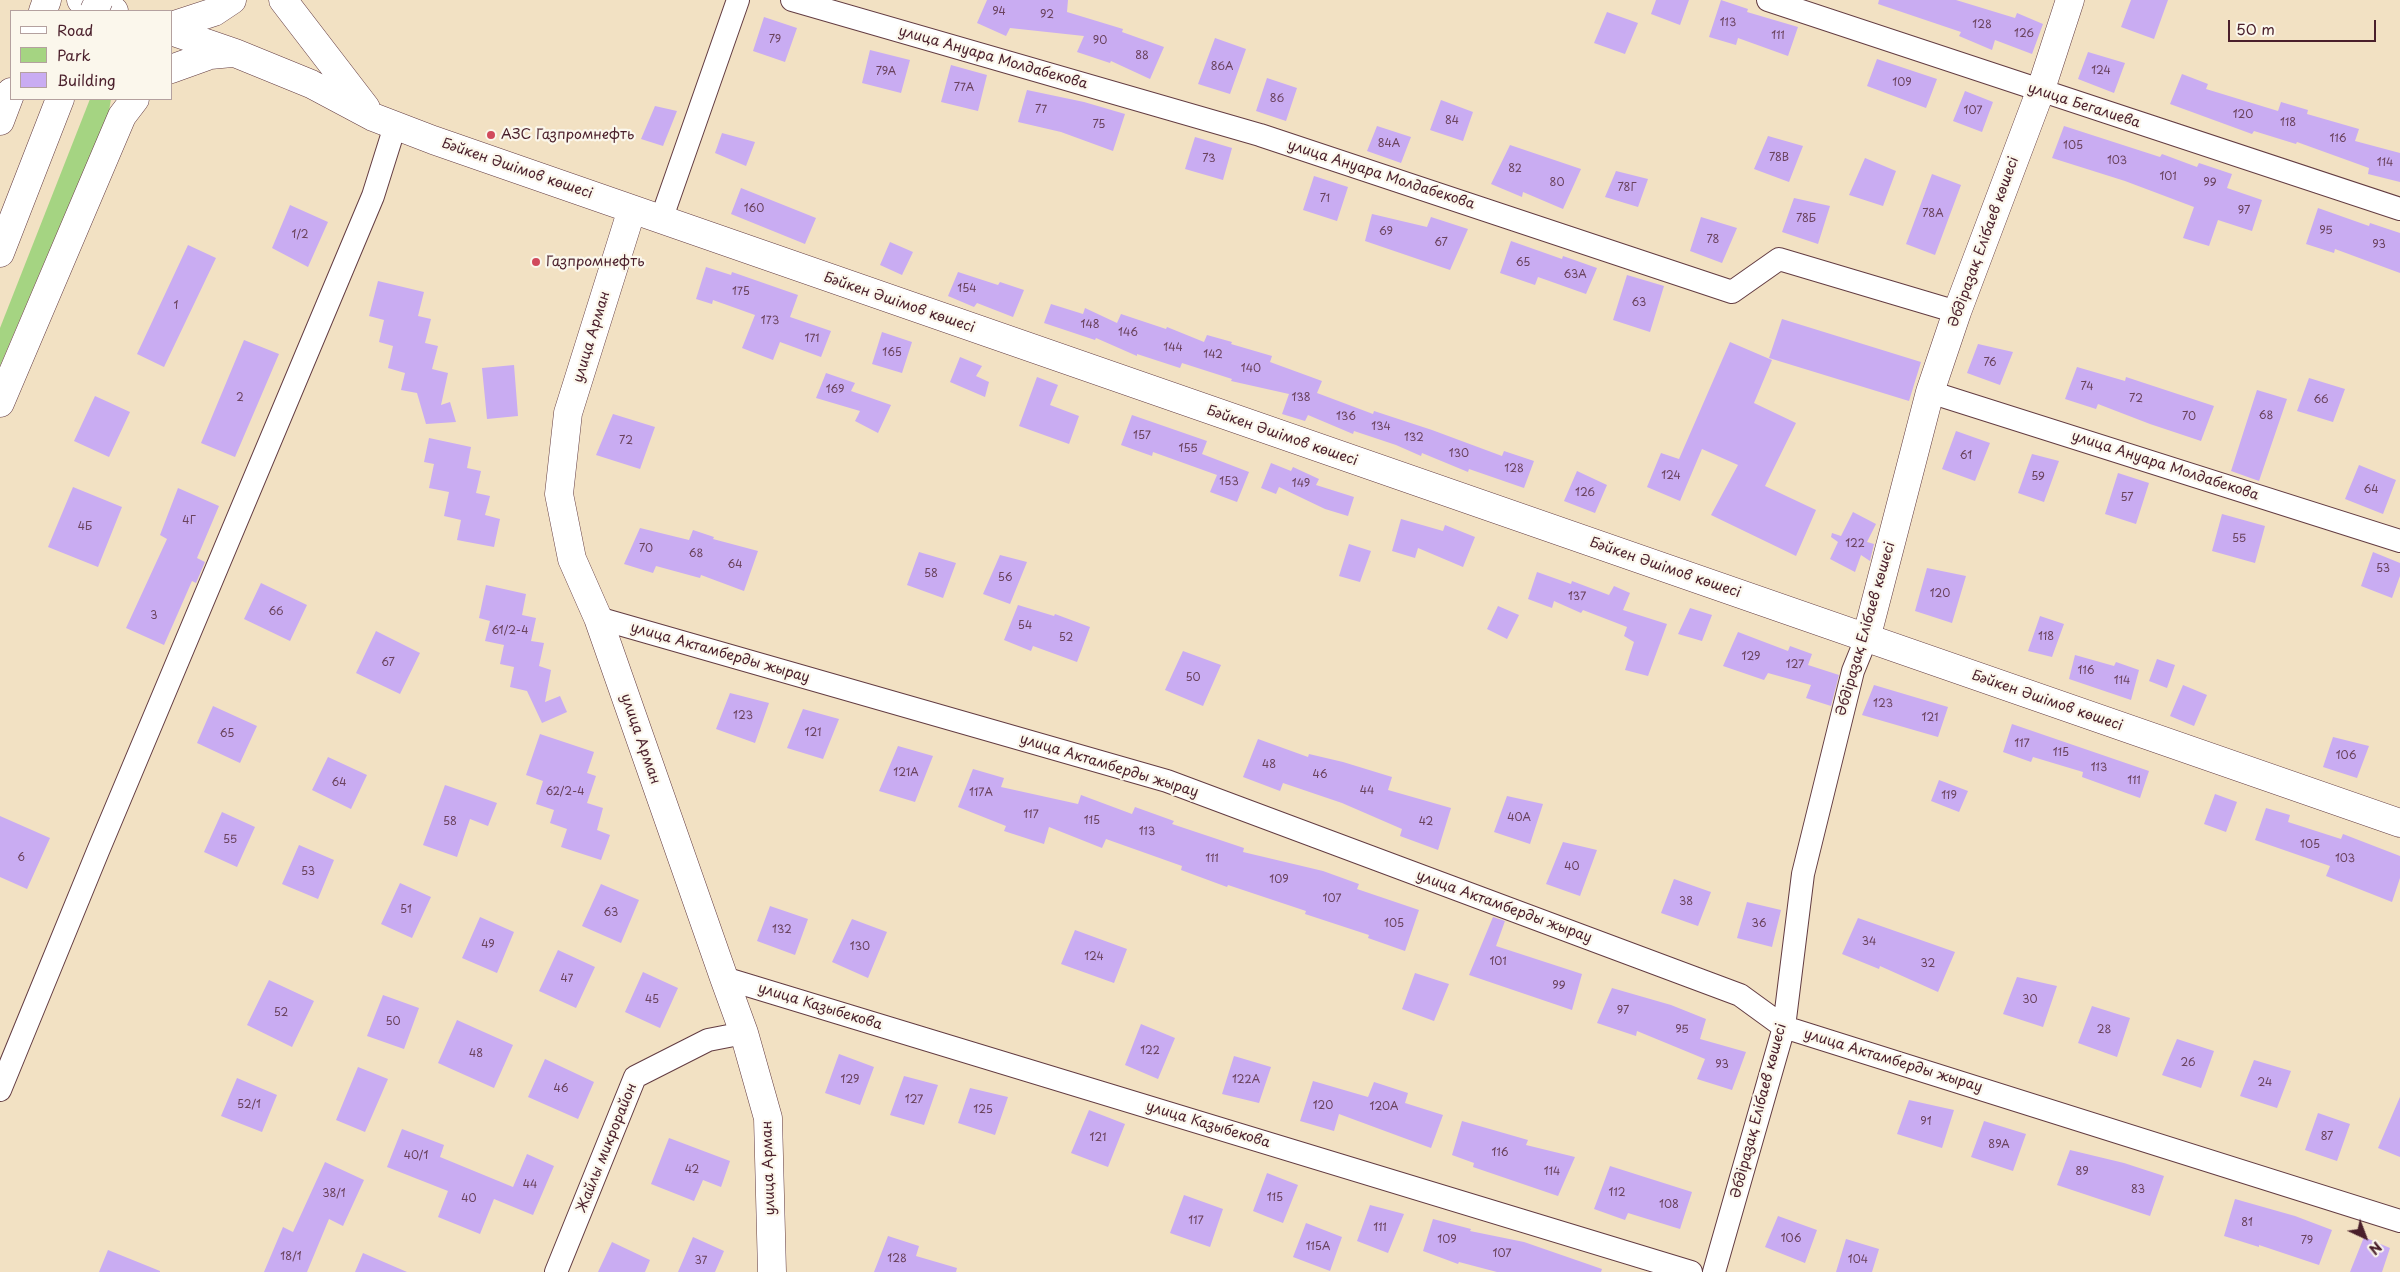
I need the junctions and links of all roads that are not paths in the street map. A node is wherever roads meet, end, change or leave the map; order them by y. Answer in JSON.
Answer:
{"nodes":[{"id":1,"x":232,"y":0,"type":"edge"},
{"id":2,"x":283,"y":0,"type":"edge"},
{"id":3,"x":738,"y":0,"type":"edge"},
{"id":4,"x":792,"y":0,"type":"edge"},
{"id":5,"x":1768,"y":0,"type":"edge"},
{"id":6,"x":2070,"y":0,"type":"edge"},
{"id":7,"x":90,"y":5,"type":"edge"},
{"id":8,"x":110,"y":10,"type":"edge"},
{"id":9,"x":172,"y":26,"type":"edge"},
{"id":10,"x":172,"y":31,"type":"edge"},
{"id":11,"x":235,"y":53,"type":"junction"},
{"id":12,"x":172,"y":69,"type":"edge"},
{"id":13,"x":2040,"y":92,"type":"junction"},
{"id":14,"x":10,"y":95,"type":"edge"},
{"id":15,"x":60,"y":100,"type":"edge"},
{"id":16,"x":127,"y":105,"type":"edge"},
{"id":17,"x":0,"y":121,"type":"edge"},
{"id":18,"x":384,"y":122,"type":"junction"},
{"id":19,"x":632,"y":209,"type":"junction"},
{"id":20,"x":2400,"y":210,"type":"edge"},
{"id":21,"x":661,"y":220,"type":"junction"},
{"id":22,"x":0,"y":253,"type":"edge"},
{"id":23,"x":1957,"y":312,"type":"junction"},
{"id":24,"x":1930,"y":392,"type":"junction"},
{"id":25,"x":0,"y":403,"type":"edge"},
{"id":26,"x":2400,"y":540,"type":"edge"},
{"id":27,"x":598,"y":618,"type":"junction"},
{"id":28,"x":1866,"y":639,"type":"junction"},
{"id":29,"x":2400,"y":823,"type":"edge"},
{"id":30,"x":724,"y":978,"type":"junction"},
{"id":31,"x":1784,"y":1027,"type":"junction"},
{"id":32,"x":744,"y":1033,"type":"junction"},
{"id":33,"x":0,"y":1090,"type":"edge"},
{"id":34,"x":2400,"y":1221,"type":"edge"},
{"id":35,"x":556,"y":1272,"type":"edge"},
{"id":36,"x":772,"y":1272,"type":"edge"},
{"id":37,"x":1691,"y":1272,"type":"edge"},
{"id":38,"x":1714,"y":1272,"type":"edge"}],
"edges":[{"from":1,"to":9,"type":"main road"},
{"from":2,"to":18,"type":"main road"},
{"from":3,"to":21,"type":"street"},
{"from":4,"to":23,"type":"street","name":"улица Ануара Молдабекова"},
{"from":5,"to":13,"type":"street","name":"улица Бегалиева"},
{"from":6,"to":13,"type":"main road","name":"Әбдіразақ Елібаев көшесі"},
{"from":7,"to":8,"type":"main road"},
{"from":10,"to":11,"type":"main road","name":"Бәйкен Әшімов көшесі"},
{"from":11,"to":12,"type":"main road"},
{"from":11,"to":18,"type":"main road","name":"Бәйкен Әшімов көшесі"},
{"from":13,"to":20,"type":"street","name":"улица Бегалиева"},
{"from":13,"to":23,"type":"main road","name":"Әбдіразақ Елібаев көшесі"},
{"from":14,"to":17,"type":"main road"},
{"from":15,"to":22,"type":"main road"},
{"from":16,"to":25,"type":"main road"},
{"from":18,"to":19,"type":"main road","name":"Бәйкен Әшімов көшесі"},
{"from":18,"to":33,"type":"street"},
{"from":19,"to":21,"type":"main road","name":"Бәйкен Әшімов көшесі"},
{"from":19,"to":27,"type":"main road","name":"улица Арман"},
{"from":21,"to":28,"type":"main road","name":"Бәйкен Әшімов көшесі"},
{"from":23,"to":24,"type":"main road","name":"Әбдіразақ Елібаев көшесі"},
{"from":24,"to":26,"type":"street","name":"улица Ануара Молдабекова"},
{"from":24,"to":28,"type":"main road","name":"Әбдіразақ Елібаев көшесі"},
{"from":27,"to":30,"type":"main road","name":"улица Арман"},
{"from":27,"to":31,"type":"street","name":"улица Актамберды жырау"},
{"from":28,"to":29,"type":"main road","name":"Бәйкен Әшімов көшесі"},
{"from":28,"to":31,"type":"street","name":"Әбдіразақ Елібаев көшесі"},
{"from":30,"to":32,"type":"main road","name":"улица Арман"},
{"from":30,"to":37,"type":"street","name":"улица Казыбекова"},
{"from":31,"to":34,"type":"street","name":"улица Актамберды жырау"},
{"from":31,"to":38,"type":"street","name":"Әбдіразақ Елібаев көшесі"},
{"from":32,"to":35,"type":"street","name":"Жайлы микрорайон"},
{"from":32,"to":36,"type":"main road","name":"улица Арман"}]}
